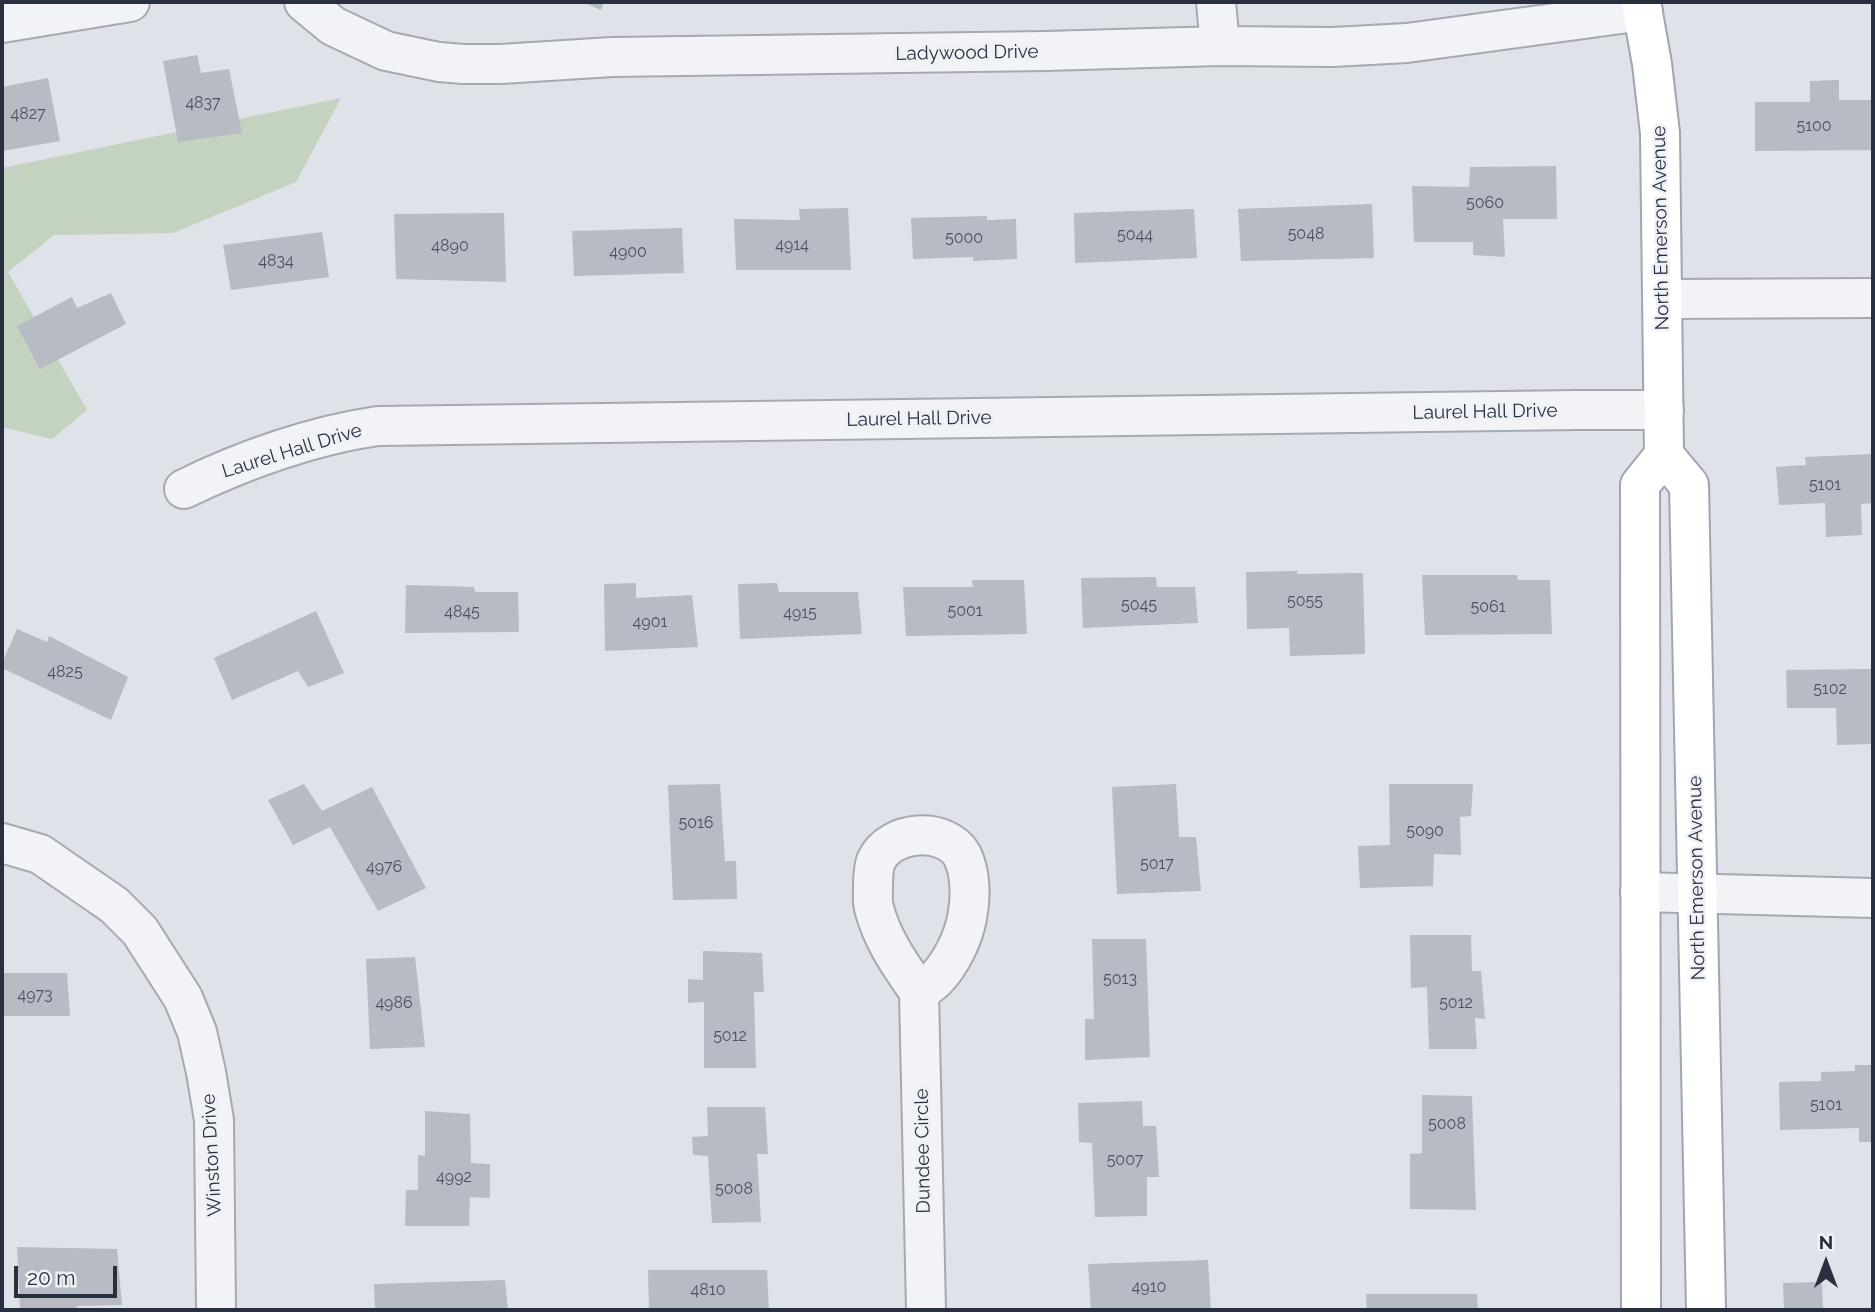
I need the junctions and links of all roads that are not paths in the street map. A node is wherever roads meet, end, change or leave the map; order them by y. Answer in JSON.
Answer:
{"nodes":[{"id":1,"x":130,"y":2,"type":"edge"},
{"id":2,"x":304,"y":2,"type":"edge"},
{"id":3,"x":1216,"y":2,"type":"edge"},
{"id":4,"x":1642,"y":6,"type":"edge"},
{"id":5,"x":2,"y":23,"type":"edge"},
{"id":6,"x":1220,"y":46,"type":"junction"},
{"id":7,"x":1873,"y":298,"type":"edge"},
{"id":8,"x":1663,"y":299,"type":"junction"},
{"id":9,"x":1664,"y":410,"type":"junction"},
{"id":10,"x":1664,"y":455,"type":"junction"},
{"id":11,"x":184,"y":489,"type":"dead end"},
{"id":12,"x":2,"y":843,"type":"edge"},
{"id":13,"x":1640,"y":892,"type":"junction"},
{"id":14,"x":1697,"y":894,"type":"junction"},
{"id":15,"x":1873,"y":898,"type":"edge"},
{"id":16,"x":919,"y":992,"type":"dead end"},
{"id":17,"x":216,"y":1310,"type":"edge"},
{"id":18,"x":926,"y":1310,"type":"edge"},
{"id":19,"x":1641,"y":1310,"type":"edge"},
{"id":20,"x":1706,"y":1310,"type":"edge"}],
"edges":[{"from":1,"to":5,"type":"street"},
{"from":2,"to":6,"type":"street","name":"Ladywood Drive"},
{"from":3,"to":6,"type":"street"},
{"from":4,"to":6,"type":"street","name":"Ladywood Drive"},
{"from":4,"to":8,"type":"main road","name":"North Emerson Avenue"},
{"from":7,"to":8,"type":"street"},
{"from":8,"to":9,"type":"main road","name":"North Emerson Avenue"},
{"from":9,"to":10,"type":"main road","name":"North Emerson Avenue"},
{"from":9,"to":11,"type":"street","name":"Laurel Hall Drive"},
{"from":10,"to":13,"type":"main road"},
{"from":10,"to":14,"type":"main road","name":"North Emerson Avenue"},
{"from":12,"to":17,"type":"street","name":"Winston Drive"},
{"from":13,"to":14,"type":"street"},
{"from":13,"to":19,"type":"main road"},
{"from":14,"to":15,"type":"street"},
{"from":14,"to":20,"type":"main road","name":"North Emerson Avenue"},
{"from":16,"to":18,"type":"street","name":"Dundee Circle"}]}
